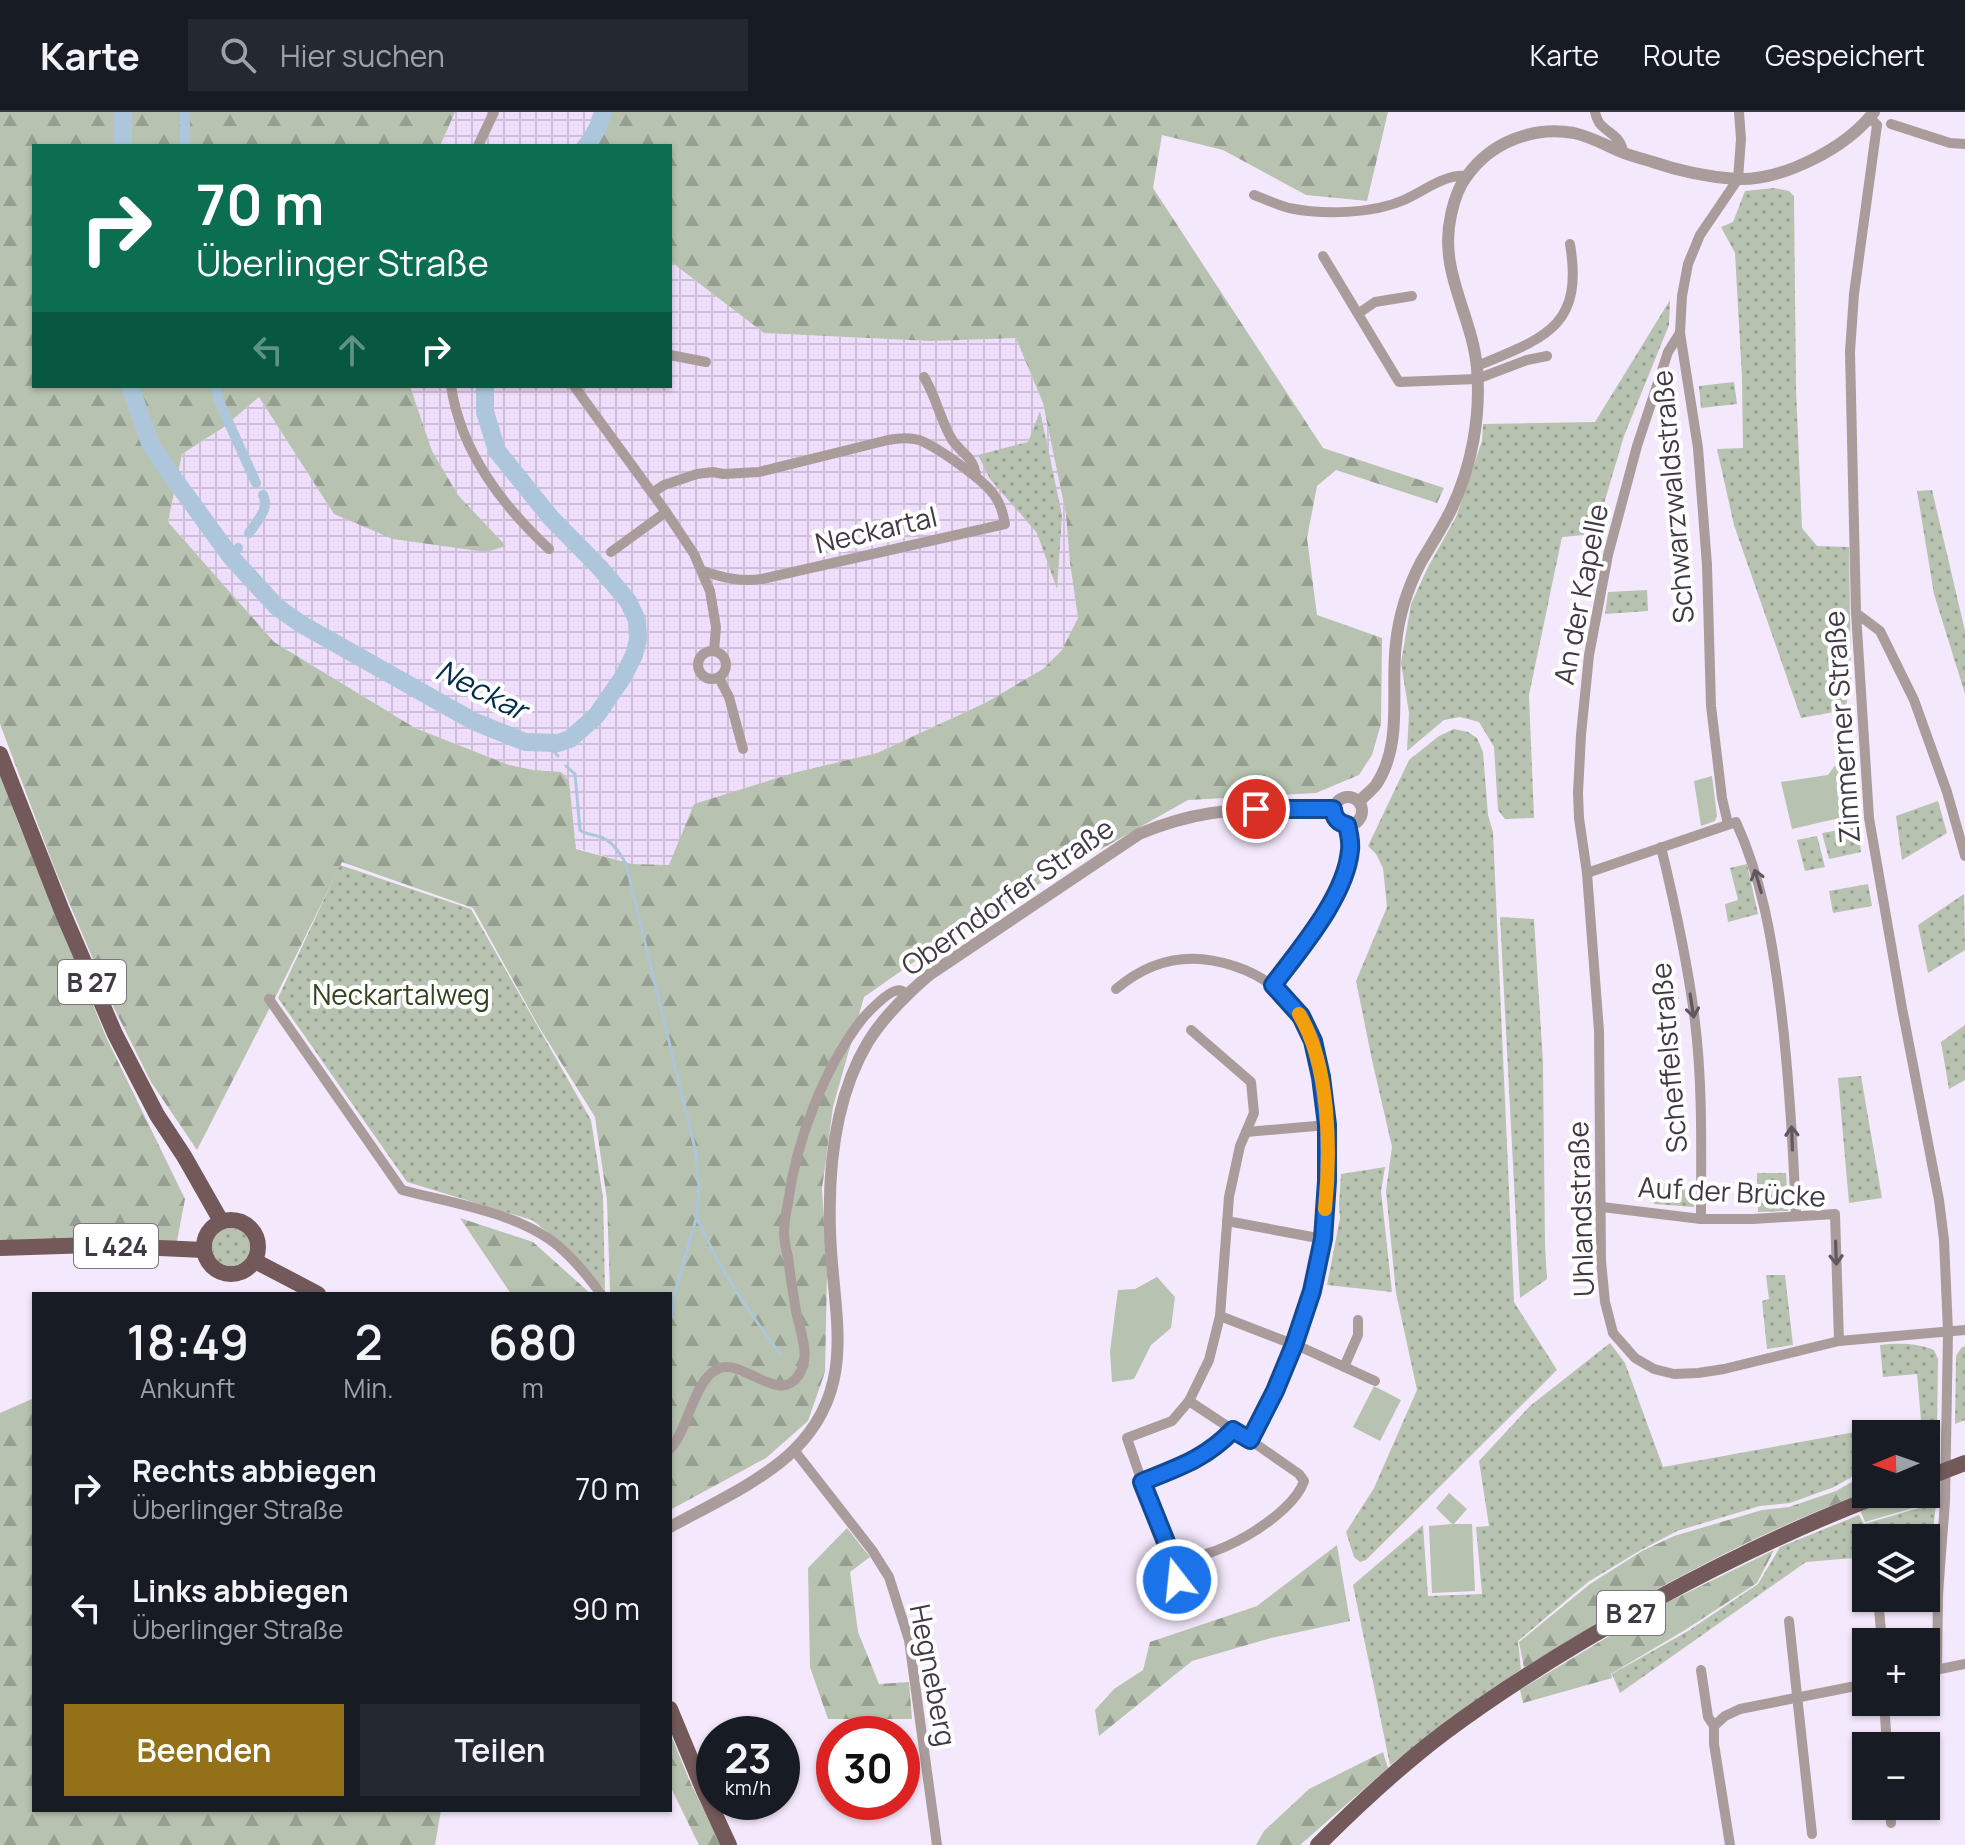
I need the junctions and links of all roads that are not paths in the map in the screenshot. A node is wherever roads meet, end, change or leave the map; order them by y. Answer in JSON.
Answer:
{"nodes":[{"id":1,"x":494,"y":112,"type":"edge"},
{"id":2,"x":1595,"y":112,"type":"edge"},
{"id":3,"x":1739,"y":112,"type":"edge"},
{"id":4,"x":1872,"y":115,"type":"edge"},
{"id":5,"x":1891,"y":124,"type":"dead end"},
{"id":6,"x":479,"y":144,"type":"edge"},
{"id":7,"x":1965,"y":144,"type":"edge"},
{"id":8,"x":1623,"y":152,"type":"junction"},
{"id":9,"x":1466,"y":176,"type":"junction"},
{"id":10,"x":1738,"y":179,"type":"junction"},
{"id":11,"x":1254,"y":195,"type":"dead end"},
{"id":12,"x":1570,"y":244,"type":"dead end"},
{"id":13,"x":1323,"y":256,"type":"dead end"},
{"id":14,"x":1412,"y":296,"type":"dead end"},
{"id":15,"x":1359,"y":313,"type":"junction"},
{"id":16,"x":1680,"y":333,"type":"junction"},
{"id":17,"x":672,"y":355,"type":"edge"},
{"id":18,"x":1547,"y":356,"type":"dead end"},
{"id":19,"x":706,"y":362,"type":"dead end"},
{"id":20,"x":1477,"y":372,"type":"junction"},
{"id":21,"x":924,"y":377,"type":"dead end"},
{"id":22,"x":452,"y":388,"type":"edge"},
{"id":23,"x":575,"y":388,"type":"edge"},
{"id":24,"x":976,"y":477,"type":"junction"},
{"id":25,"x":652,"y":493,"type":"junction"},
{"id":26,"x":666,"y":512,"type":"junction"},
{"id":27,"x":549,"y":549,"type":"dead end"},
{"id":28,"x":611,"y":552,"type":"dead end"},
{"id":29,"x":703,"y":571,"type":"junction"},
{"id":30,"x":1856,"y":613,"type":"junction"},
{"id":31,"x":714,"y":651,"type":"junction"},
{"id":32,"x":719,"y":678,"type":"junction"},
{"id":33,"x":743,"y":749,"type":"dead end"},
{"id":34,"x":0,"y":754,"type":"edge"},
{"id":35,"x":1359,"y":802,"type":"junction"},
{"id":36,"x":1333,"y":809,"type":"junction"},
{"id":37,"x":1732,"y":823,"type":"junction"},
{"id":38,"x":1347,"y":825,"type":"junction"},
{"id":39,"x":1661,"y":847,"type":"junction"},
{"id":40,"x":1965,"y":856,"type":"edge"},
{"id":41,"x":1587,"y":873,"type":"junction"},
{"id":42,"x":1273,"y":985,"type":"junction"},
{"id":43,"x":1116,"y":989,"type":"dead end"},
{"id":44,"x":907,"y":994,"type":"junction"},
{"id":45,"x":269,"y":999,"type":"dead end"},
{"id":46,"x":1191,"y":1030,"type":"dead end"},
{"id":47,"x":1327,"y":1125,"type":"junction"},
{"id":48,"x":1246,"y":1132,"type":"junction"},
{"id":49,"x":1602,"y":1207,"type":"junction"},
{"id":50,"x":1796,"y":1216,"type":"junction"},
{"id":51,"x":1701,"y":1219,"type":"junction"},
{"id":52,"x":221,"y":1221,"type":"junction"},
{"id":53,"x":1227,"y":1221,"type":"junction"},
{"id":54,"x":1323,"y":1239,"type":"junction"},
{"id":55,"x":0,"y":1248,"type":"edge"},
{"id":56,"x":204,"y":1250,"type":"junction"},
{"id":57,"x":255,"y":1261,"type":"junction"},
{"id":58,"x":314,"y":1292,"type":"edge"},
{"id":59,"x":599,"y":1292,"type":"edge"},
{"id":60,"x":1220,"y":1316,"type":"junction"},
{"id":61,"x":1358,"y":1320,"type":"dead end"},
{"id":62,"x":1965,"y":1330,"type":"edge"},
{"id":63,"x":1948,"y":1331,"type":"junction"},
{"id":64,"x":1839,"y":1341,"type":"junction"},
{"id":65,"x":1294,"y":1345,"type":"junction"},
{"id":66,"x":1344,"y":1367,"type":"junction"},
{"id":67,"x":1375,"y":1381,"type":"dead end"},
{"id":68,"x":1189,"y":1401,"type":"junction"},
{"id":69,"x":1233,"y":1430,"type":"junction"},
{"id":70,"x":1250,"y":1440,"type":"junction"},
{"id":71,"x":672,"y":1446,"type":"edge"},
{"id":72,"x":794,"y":1450,"type":"junction"},
{"id":73,"x":1965,"y":1463,"type":"edge"},
{"id":74,"x":1940,"y":1473,"type":"edge"},
{"id":75,"x":1142,"y":1482,"type":"junction"},
{"id":76,"x":1852,"y":1507,"type":"edge"},
{"id":77,"x":672,"y":1526,"type":"edge"},
{"id":78,"x":1172,"y":1557,"type":"junction"},
{"id":79,"x":1182,"y":1603,"type":"dead end"},
{"id":80,"x":1789,"y":1621,"type":"dead end"},
{"id":81,"x":1935,"y":1628,"type":"edge"},
{"id":82,"x":1965,"y":1664,"type":"edge"},
{"id":83,"x":1940,"y":1669,"type":"edge"},
{"id":84,"x":1701,"y":1670,"type":"dead end"},
{"id":85,"x":1852,"y":1687,"type":"edge"},
{"id":86,"x":1797,"y":1697,"type":"junction"},
{"id":87,"x":672,"y":1714,"type":"edge"},
{"id":88,"x":1714,"y":1726,"type":"junction"},
{"id":89,"x":1891,"y":1820,"type":"edge"},
{"id":90,"x":1891,"y":1823,"type":"dead end"},
{"id":91,"x":1812,"y":1834,"type":"dead end"},
{"id":92,"x":729,"y":1845,"type":"edge"},
{"id":93,"x":937,"y":1845,"type":"edge"},
{"id":94,"x":1318,"y":1845,"type":"edge"},
{"id":95,"x":1730,"y":1845,"type":"edge"}],
"edges":[{"from":1,"to":6,"type":"street"},
{"from":2,"to":8,"type":"street"},
{"from":3,"to":10,"type":"street"},
{"from":4,"to":10,"type":"street"},
{"from":4,"to":30,"type":"street","name":"Zimmerner Straße"},
{"from":5,"to":7,"type":"street"},
{"from":8,"to":9,"type":"street"},
{"from":8,"to":10,"type":"street"},
{"from":9,"to":11,"type":"street"},
{"from":9,"to":20,"type":"street"},
{"from":10,"to":16,"type":"street","name":"Schwarzwaldstraße"},
{"from":12,"to":20,"type":"street"},
{"from":13,"to":15,"type":"street"},
{"from":14,"to":15,"type":"street"},
{"from":15,"to":20,"type":"street"},
{"from":16,"to":37,"type":"street","name":"Schwarzwaldstraße"},
{"from":16,"to":41,"type":"street","name":"An der Kapelle"},
{"from":17,"to":19,"type":"street"},
{"from":18,"to":20,"type":"street"},
{"from":20,"to":35,"type":"street"},
{"from":21,"to":24,"type":"street","name":"Neckartal"},
{"from":22,"to":27,"type":"street"},
{"from":23,"to":25,"type":"street"},
{"from":24,"to":25,"type":"street","name":"Neckartal"},
{"from":24,"to":29,"type":"street","name":"Neckartal"},
{"from":25,"to":26,"type":"street"},
{"from":26,"to":28,"type":"street"},
{"from":26,"to":29,"type":"street"},
{"from":29,"to":31,"type":"street"},
{"from":30,"to":40,"type":"street"},
{"from":30,"to":63,"type":"street","name":"Zimmerner Straße"},
{"from":31,"to":32,"type":"street"},
{"from":31,"to":32,"type":"street"},
{"from":32,"to":33,"type":"street"},
{"from":34,"to":52,"type":"main road","number":"B 27"},
{"from":35,"to":36,"type":"street","name":"Oberndorfer Straße"},
{"from":35,"to":38,"type":"street"},
{"from":36,"to":38,"type":"street"},
{"from":36,"to":44,"type":"street","name":"Oberndorfer Straße"},
{"from":37,"to":39,"type":"street"},
{"from":50,"to":37,"type":"street","name":"Schwarzwaldstraße","one_way":true},
{"from":38,"to":42,"type":"street"},
{"from":39,"to":41,"type":"street"},
{"from":39,"to":51,"type":"street","name":"Scheffelstraße","one_way":true},
{"from":41,"to":49,"type":"street","name":"Uhlandstraße"},
{"from":42,"to":43,"type":"street"},
{"from":42,"to":47,"type":"street"},
{"from":44,"to":71,"type":"street"},
{"from":44,"to":72,"type":"street","name":"Oberndorfer Straße"},
{"from":45,"to":59,"type":"street"},
{"from":46,"to":48,"type":"street"},
{"from":47,"to":48,"type":"street"},
{"from":47,"to":54,"type":"street"},
{"from":48,"to":53,"type":"street"},
{"from":49,"to":51,"type":"street","name":"Auf der Brücke"},
{"from":49,"to":64,"type":"street","name":"Uhlandstraße"},
{"from":50,"to":51,"type":"street","name":"Auf der Brücke"},
{"from":50,"to":64,"type":"street","name":"Auf der Brücke","one_way":true},
{"from":52,"to":56,"type":"main road"},
{"from":52,"to":57,"type":"main road"},
{"from":53,"to":54,"type":"street"},
{"from":53,"to":60,"type":"street"},
{"from":54,"to":65,"type":"street"},
{"from":55,"to":56,"type":"main road","number":"L 424"},
{"from":56,"to":57,"type":"main road"},
{"from":57,"to":58,"type":"main road"},
{"from":60,"to":65,"type":"street"},
{"from":60,"to":68,"type":"street"},
{"from":61,"to":66,"type":"street"},
{"from":62,"to":63,"type":"street","name":"Uhlandstraße"},
{"from":63,"to":64,"type":"street","name":"Uhlandstraße"},
{"from":63,"to":81,"type":"street","name":"Zimmerner Straße"},
{"from":65,"to":66,"type":"street"},
{"from":65,"to":70,"type":"street"},
{"from":66,"to":67,"type":"street"},
{"from":68,"to":69,"type":"street"},
{"from":68,"to":75,"type":"street"},
{"from":69,"to":70,"type":"street"},
{"from":69,"to":75,"type":"street"},
{"from":70,"to":78,"type":"street"},
{"from":72,"to":77,"type":"street","name":"Oberndorfer Straße"},
{"from":72,"to":93,"type":"street","name":"Hegneberg"},
{"from":73,"to":74,"type":"main road","bridge":true},
{"from":75,"to":78,"type":"street"},
{"from":76,"to":94,"type":"main road","number":"B 27"},
{"from":78,"to":79,"type":"street"},
{"from":80,"to":86,"type":"street"},
{"from":82,"to":83,"type":"street"},
{"from":84,"to":88,"type":"street"},
{"from":85,"to":86,"type":"street"},
{"from":86,"to":88,"type":"street"},
{"from":86,"to":91,"type":"street"},
{"from":87,"to":92,"type":"main road"},
{"from":88,"to":95,"type":"street"},
{"from":89,"to":90,"type":"street"}]}
